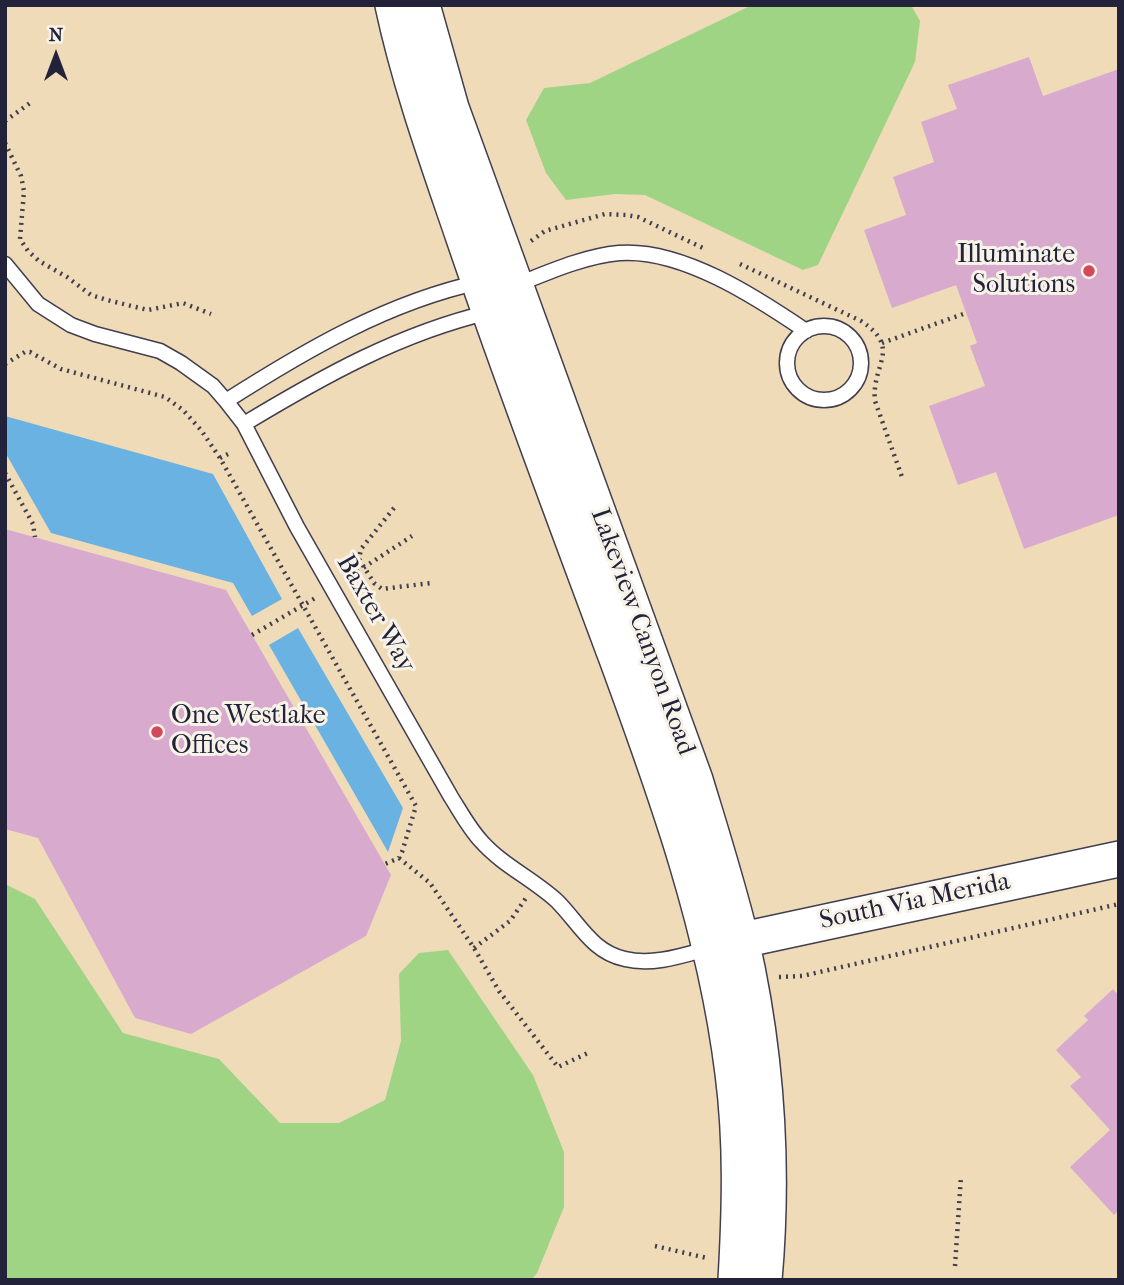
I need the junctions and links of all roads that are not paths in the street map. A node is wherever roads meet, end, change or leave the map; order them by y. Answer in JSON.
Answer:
{"nodes":[{"id":1,"x":393,"y":5,"type":"edge"},
{"id":2,"x":422,"y":5,"type":"edge"},
{"id":3,"x":5,"y":264,"type":"edge"},
{"id":4,"x":498,"y":292,"type":"junction"},
{"id":5,"x":806,"y":331,"type":"junction"},
{"id":6,"x":226,"y":401,"type":"junction"},
{"id":7,"x":244,"y":424,"type":"junction"},
{"id":8,"x":1119,"y":859,"type":"edge"},
{"id":9,"x":726,"y":943,"type":"junction"},
{"id":10,"x":736,"y":1280,"type":"edge"},
{"id":11,"x":764,"y":1280,"type":"edge"}],
"edges":[{"from":1,"to":4,"type":"street","name":"Lakeview Canyon Road"},
{"from":2,"to":4,"type":"street","name":"Lakeview Canyon Road"},
{"from":3,"to":6,"type":"lane","name":"Baxter Way"},
{"from":4,"to":5,"type":"lane"},
{"from":4,"to":6,"type":"lane"},
{"from":4,"to":7,"type":"lane"},
{"from":4,"to":9,"type":"street","name":"Lakeview Canyon Road"},
{"from":5,"to":5,"type":"lane"},
{"from":6,"to":7,"type":"lane","name":"Baxter Way"},
{"from":7,"to":9,"type":"lane","name":"Baxter Way"},
{"from":8,"to":9,"type":"street","name":"South Via Merida"},
{"from":9,"to":10,"type":"street","name":"Lakeview Canyon Road"},
{"from":9,"to":11,"type":"street","name":"Lakeview Canyon Road"}]}
